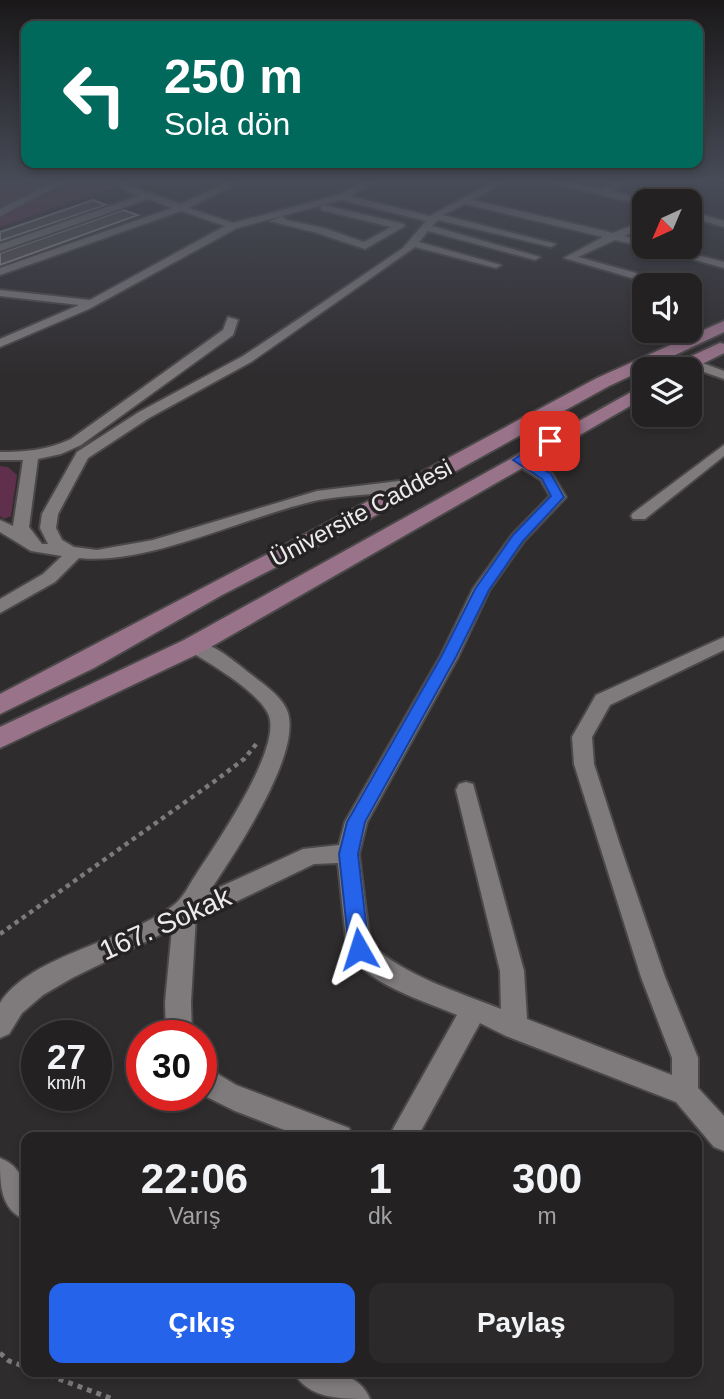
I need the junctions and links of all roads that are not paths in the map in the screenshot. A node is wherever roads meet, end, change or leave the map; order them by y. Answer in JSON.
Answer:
{"nodes":[{"id":1,"x":73,"y":245,"type":"edge"},
{"id":2,"x":197,"y":245,"type":"edge"},
{"id":3,"x":410,"y":245,"type":"edge"},
{"id":4,"x":420,"y":245,"type":"edge"},
{"id":5,"x":480,"y":245,"type":"edge"},
{"id":6,"x":491,"y":245,"type":"edge"},
{"id":7,"x":596,"y":245,"type":"edge"},
{"id":8,"x":462,"y":257,"type":"junction"},
{"id":9,"x":535,"y":257,"type":"dead end"},
{"id":10,"x":701,"y":259,"type":"edge"},
{"id":11,"x":496,"y":265,"type":"dead end"},
{"id":12,"x":724,"y":265,"type":"edge"},
{"id":13,"x":0,"y":272,"type":"edge"},
{"id":14,"x":632,"y":275,"type":"dead end"},
{"id":15,"x":0,"y":293,"type":"edge"},
{"id":16,"x":90,"y":303,"type":"junction"},
{"id":17,"x":232,"y":320,"type":"dead end"},
{"id":18,"x":724,"y":326,"type":"edge"},
{"id":19,"x":0,"y":343,"type":"edge"},
{"id":20,"x":724,"y":346,"type":"edge"},
{"id":21,"x":701,"y":357,"type":"edge"},
{"id":22,"x":702,"y":370,"type":"edge"},
{"id":23,"x":724,"y":375,"type":"edge"},
{"id":24,"x":632,"y":397,"type":"edge"},
{"id":25,"x":724,"y":449,"type":"edge"},
{"id":26,"x":0,"y":456,"type":"edge"},
{"id":27,"x":31,"y":456,"type":"junction"},
{"id":28,"x":519,"y":460,"type":"junction"},
{"id":29,"x":415,"y":484,"type":"junction"},
{"id":30,"x":639,"y":516,"type":"dead end"},
{"id":31,"x":0,"y":525,"type":"edge"},
{"id":32,"x":37,"y":548,"type":"junction"},
{"id":33,"x":74,"y":554,"type":"junction"},
{"id":34,"x":0,"y":607,"type":"edge"},
{"id":35,"x":724,"y":643,"type":"edge"},
{"id":36,"x":193,"y":646,"type":"junction"},
{"id":37,"x":0,"y":705,"type":"edge"},
{"id":38,"x":0,"y":738,"type":"edge"},
{"id":39,"x":466,"y":790,"type":"dead end"},
{"id":40,"x":348,"y":854,"type":"junction"},
{"id":41,"x":186,"y":910,"type":"junction"},
{"id":42,"x":472,"y":1011,"type":"junction"},
{"id":43,"x":179,"y":1020,"type":"edge"},
{"id":44,"x":0,"y":1026,"type":"edge"},
{"id":45,"x":515,"y":1028,"type":"junction"},
{"id":46,"x":217,"y":1087,"type":"edge"},
{"id":47,"x":685,"y":1093,"type":"junction"},
{"id":48,"x":327,"y":1132,"type":"edge"},
{"id":49,"x":405,"y":1132,"type":"edge"},
{"id":50,"x":724,"y":1137,"type":"edge"},
{"id":51,"x":0,"y":1172,"type":"edge"},
{"id":52,"x":21,"y":1199,"type":"edge"},
{"id":53,"x":318,"y":1377,"type":"edge"},
{"id":54,"x":354,"y":1399,"type":"edge"}],
"edges":[{"from":1,"to":13,"type":"street"},
{"from":2,"to":16,"type":"street"},
{"from":3,"to":33,"type":"street"},
{"from":4,"to":8,"type":"street"},
{"from":5,"to":8,"type":"street"},
{"from":6,"to":9,"type":"street"},
{"from":7,"to":14,"type":"street"},
{"from":8,"to":11,"type":"street"},
{"from":10,"to":12,"type":"street"},
{"from":15,"to":16,"type":"street"},
{"from":16,"to":19,"type":"street"},
{"from":17,"to":27,"type":"street"},
{"from":18,"to":29,"type":"main road","name":"Üniversite Caddesi"},
{"from":20,"to":21,"type":"main road"},
{"from":22,"to":23,"type":"street"},
{"from":24,"to":28,"type":"main road","name":"Üniversite Caddesi"},
{"from":25,"to":30,"type":"street"},
{"from":26,"to":27,"type":"street"},
{"from":27,"to":32,"type":"street"},
{"from":28,"to":36,"type":"main road","name":"Üniversite Caddesi"},
{"from":28,"to":40,"type":"street"},
{"from":29,"to":33,"type":"street"},
{"from":29,"to":37,"type":"main road","name":"Üniversite Caddesi"},
{"from":31,"to":32,"type":"street"},
{"from":32,"to":33,"type":"street"},
{"from":33,"to":34,"type":"street"},
{"from":35,"to":47,"type":"street"},
{"from":36,"to":38,"type":"main road","name":"Üniversite Caddesi"},
{"from":36,"to":41,"type":"street"},
{"from":39,"to":45,"type":"street"},
{"from":40,"to":41,"type":"street","name":"167. Sokak"},
{"from":40,"to":42,"type":"street"},
{"from":41,"to":43,"type":"street"},
{"from":41,"to":44,"type":"street","name":"167. Sokak"},
{"from":42,"to":45,"type":"street"},
{"from":42,"to":49,"type":"street"},
{"from":45,"to":47,"type":"street"},
{"from":46,"to":48,"type":"street"},
{"from":47,"to":50,"type":"street"},
{"from":51,"to":52,"type":"street"},
{"from":53,"to":54,"type":"street"}]}
